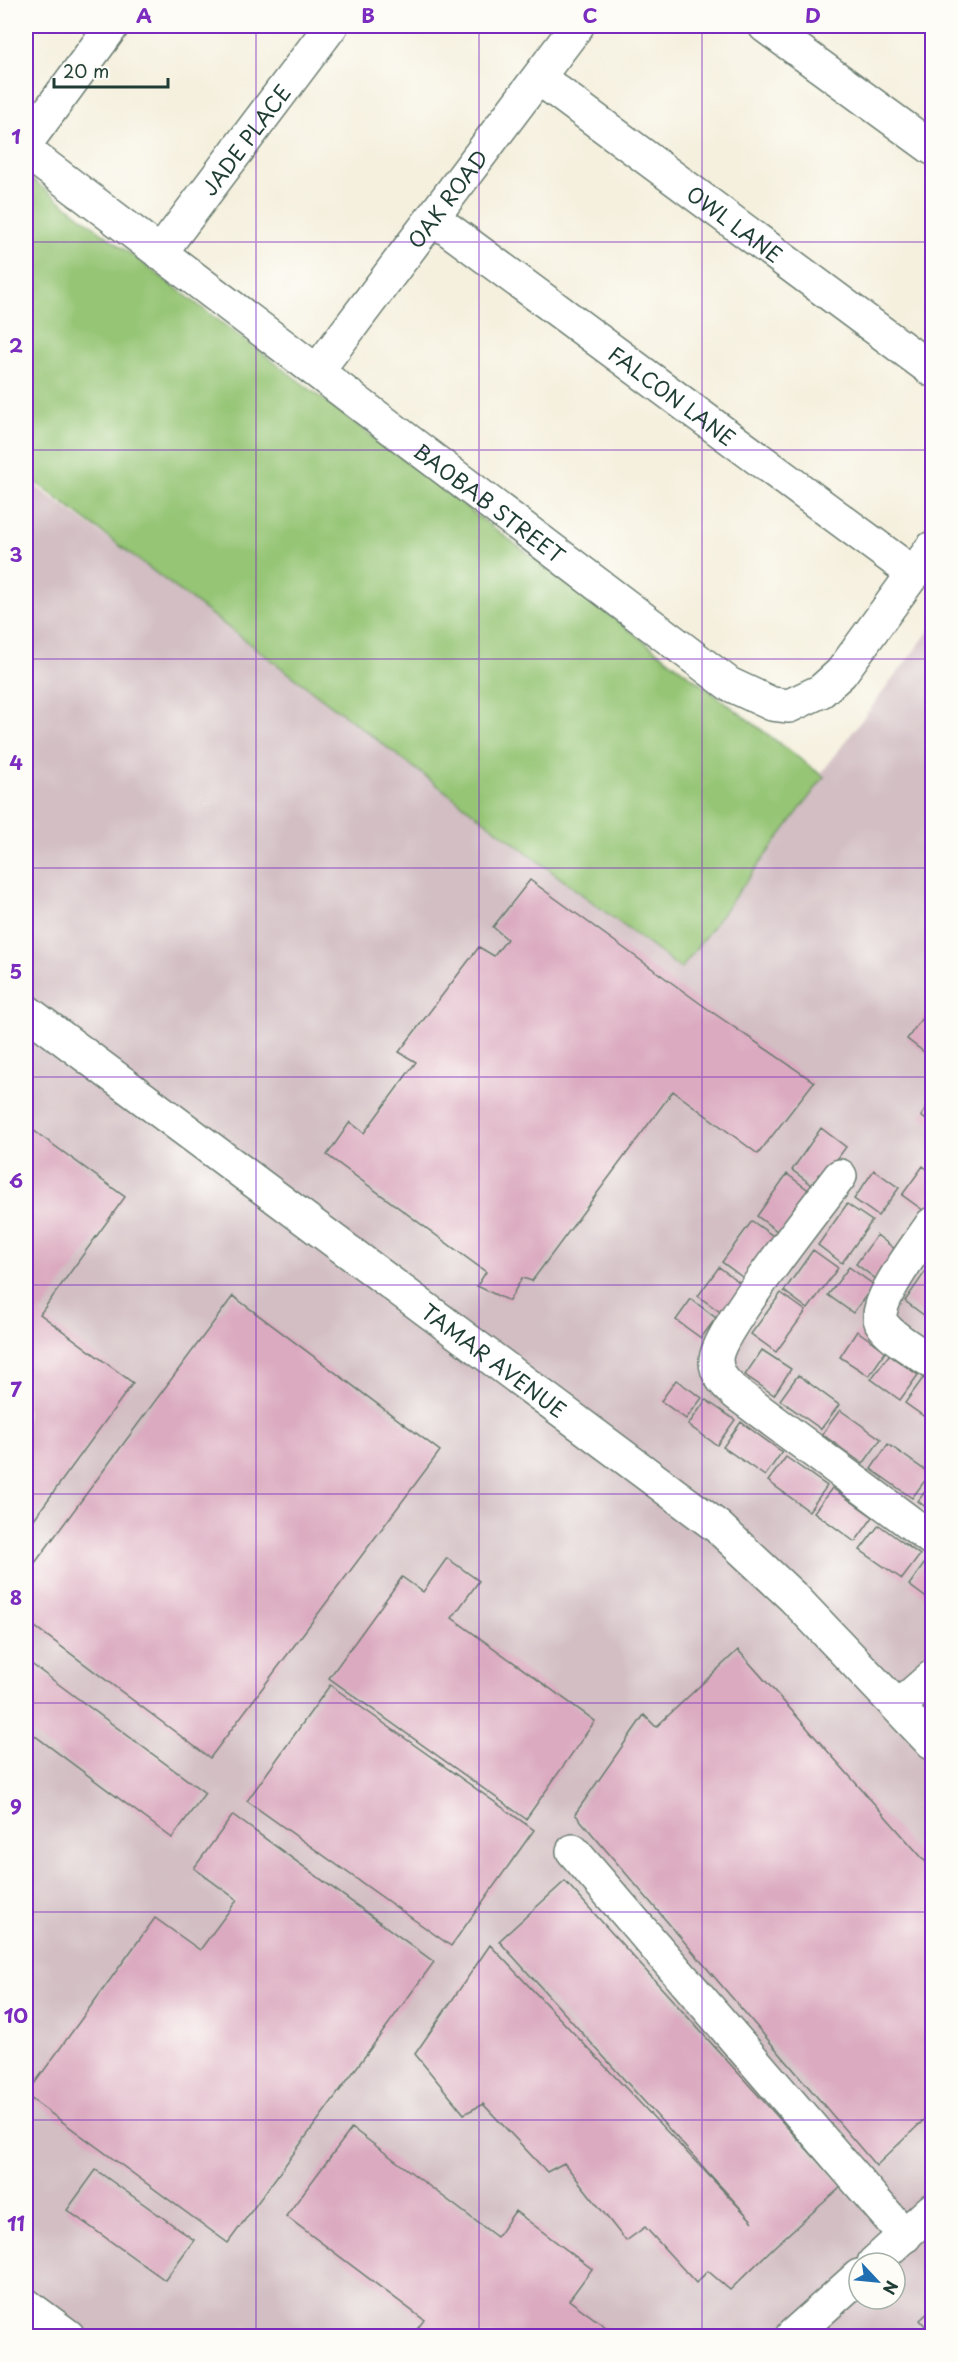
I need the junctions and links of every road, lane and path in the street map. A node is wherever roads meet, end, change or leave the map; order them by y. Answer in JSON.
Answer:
{"nodes":[{"id":1,"x":112,"y":26,"type":"edge"},
{"id":2,"x":331,"y":26,"type":"edge"},
{"id":3,"x":577,"y":26,"type":"edge"},
{"id":4,"x":765,"y":26,"type":"edge"},
{"id":5,"x":539,"y":78,"type":"junction"},
{"id":6,"x":26,"y":143,"type":"edge"},
{"id":7,"x":933,"y":148,"type":"edge"},
{"id":8,"x":26,"y":151,"type":"edge"},
{"id":9,"x":434,"y":218,"type":"junction"},
{"id":10,"x":159,"y":253,"type":"junction"},
{"id":11,"x":933,"y":370,"type":"edge"},
{"id":12,"x":317,"y":371,"type":"junction"},
{"id":13,"x":923,"y":561,"type":"edge"},
{"id":14,"x":26,"y":1011,"type":"edge"},
{"id":15,"x":840,"y":1176,"type":"dead end"},
{"id":16,"x":933,"y":1224,"type":"edge"},
{"id":17,"x":933,"y":1362,"type":"edge"},
{"id":18,"x":933,"y":1539,"type":"edge"},
{"id":19,"x":933,"y":1677,"type":"edge"},
{"id":20,"x":899,"y":1706,"type":"junction"},
{"id":21,"x":933,"y":1743,"type":"edge"},
{"id":22,"x":573,"y":1851,"type":"dead end"},
{"id":23,"x":933,"y":2210,"type":"edge"},
{"id":24,"x":905,"y":2236,"type":"junction"},
{"id":25,"x":888,"y":2251,"type":"edge"},
{"id":26,"x":847,"y":2288,"type":"edge"},
{"id":27,"x":26,"y":2305,"type":"edge"},
{"id":28,"x":68,"y":2337,"type":"edge"},
{"id":29,"x":792,"y":2337,"type":"edge"}],
"edges":[{"from":1,"to":6,"type":"street"},
{"from":2,"to":10,"type":"street","name":"JADE PLACE"},
{"from":3,"to":5,"type":"street","name":"OAK ROAD"},
{"from":4,"to":7,"type":"street"},
{"from":5,"to":9,"type":"street","name":"OAK ROAD"},
{"from":5,"to":11,"type":"street","name":"OWL LANE"},
{"from":8,"to":10,"type":"street","name":"BAOBAB STREET"},
{"from":9,"to":12,"type":"street","name":"OAK ROAD"},
{"from":9,"to":13,"type":"street","name":"FALCON LANE"},
{"from":10,"to":12,"type":"street","name":"BAOBAB STREET"},
{"from":12,"to":13,"type":"street","name":"BAOBAB STREET"},
{"from":14,"to":20,"type":"street","name":"TAMAR AVENUE"},
{"from":15,"to":18,"type":"street"},
{"from":16,"to":17,"type":"street"},
{"from":19,"to":20,"type":"street"},
{"from":20,"to":21,"type":"street","name":"TAMAR AVENUE"},
{"from":22,"to":24,"type":"street"},
{"from":23,"to":24,"type":"street"},
{"from":24,"to":25,"type":"street"},
{"from":26,"to":29,"type":"street"},
{"from":27,"to":28,"type":"street"}]}
